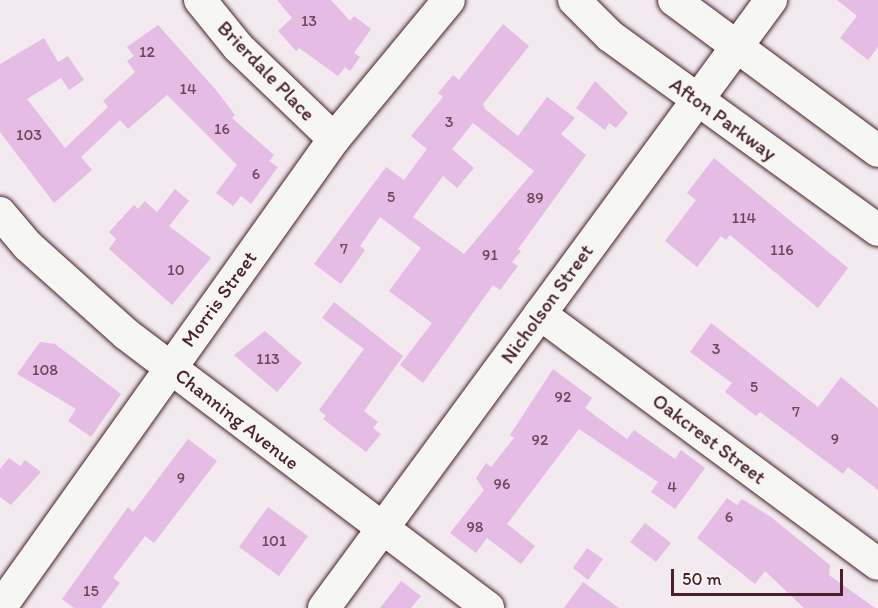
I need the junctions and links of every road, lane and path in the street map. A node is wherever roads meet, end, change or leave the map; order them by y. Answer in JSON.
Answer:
{"nodes":[{"id":1,"x":201,"y":0,"type":"edge"},
{"id":2,"x":449,"y":0,"type":"edge"},
{"id":3,"x":574,"y":0,"type":"edge"},
{"id":4,"x":674,"y":0,"type":"edge"},
{"id":5,"x":771,"y":0,"type":"edge"},
{"id":6,"x":735,"y":48,"type":"junction"},
{"id":7,"x":696,"y":101,"type":"junction"},
{"id":8,"x":334,"y":139,"type":"junction"},
{"id":9,"x":878,"y":151,"type":"edge"},
{"id":10,"x":0,"y":213,"type":"edge"},
{"id":11,"x":878,"y":230,"type":"edge"},
{"id":12,"x":540,"y":314,"type":"junction"},
{"id":13,"x":170,"y":367,"type":"junction"},
{"id":14,"x":381,"y":530,"type":"junction"},
{"id":15,"x":878,"y":564,"type":"edge"},
{"id":16,"x":5,"y":590,"type":"edge"},
{"id":17,"x":324,"y":608,"type":"edge"},
{"id":18,"x":488,"y":608,"type":"edge"}],
"edges":[{"from":1,"to":8,"type":"street","name":"Brierdale Place"},
{"from":2,"to":8,"type":"street","name":"Morris Street"},
{"from":3,"to":7,"type":"street","name":"Afton Parkway"},
{"from":4,"to":6,"type":"street"},
{"from":5,"to":6,"type":"street","name":"Nicholson Street"},
{"from":6,"to":7,"type":"street","name":"Nicholson Street"},
{"from":6,"to":9,"type":"street"},
{"from":7,"to":11,"type":"street","name":"Afton Parkway"},
{"from":7,"to":12,"type":"street","name":"Nicholson Street"},
{"from":8,"to":13,"type":"street","name":"Morris Street"},
{"from":10,"to":13,"type":"street","name":"Channing Avenue"},
{"from":12,"to":14,"type":"street","name":"Nicholson Street"},
{"from":12,"to":15,"type":"street","name":"Oakcrest Street"},
{"from":13,"to":14,"type":"street","name":"Channing Avenue"},
{"from":13,"to":16,"type":"street","name":"Morris Street"},
{"from":14,"to":17,"type":"street","name":"Nicholson Street"},
{"from":14,"to":18,"type":"street","name":"Channing Avenue"}]}
